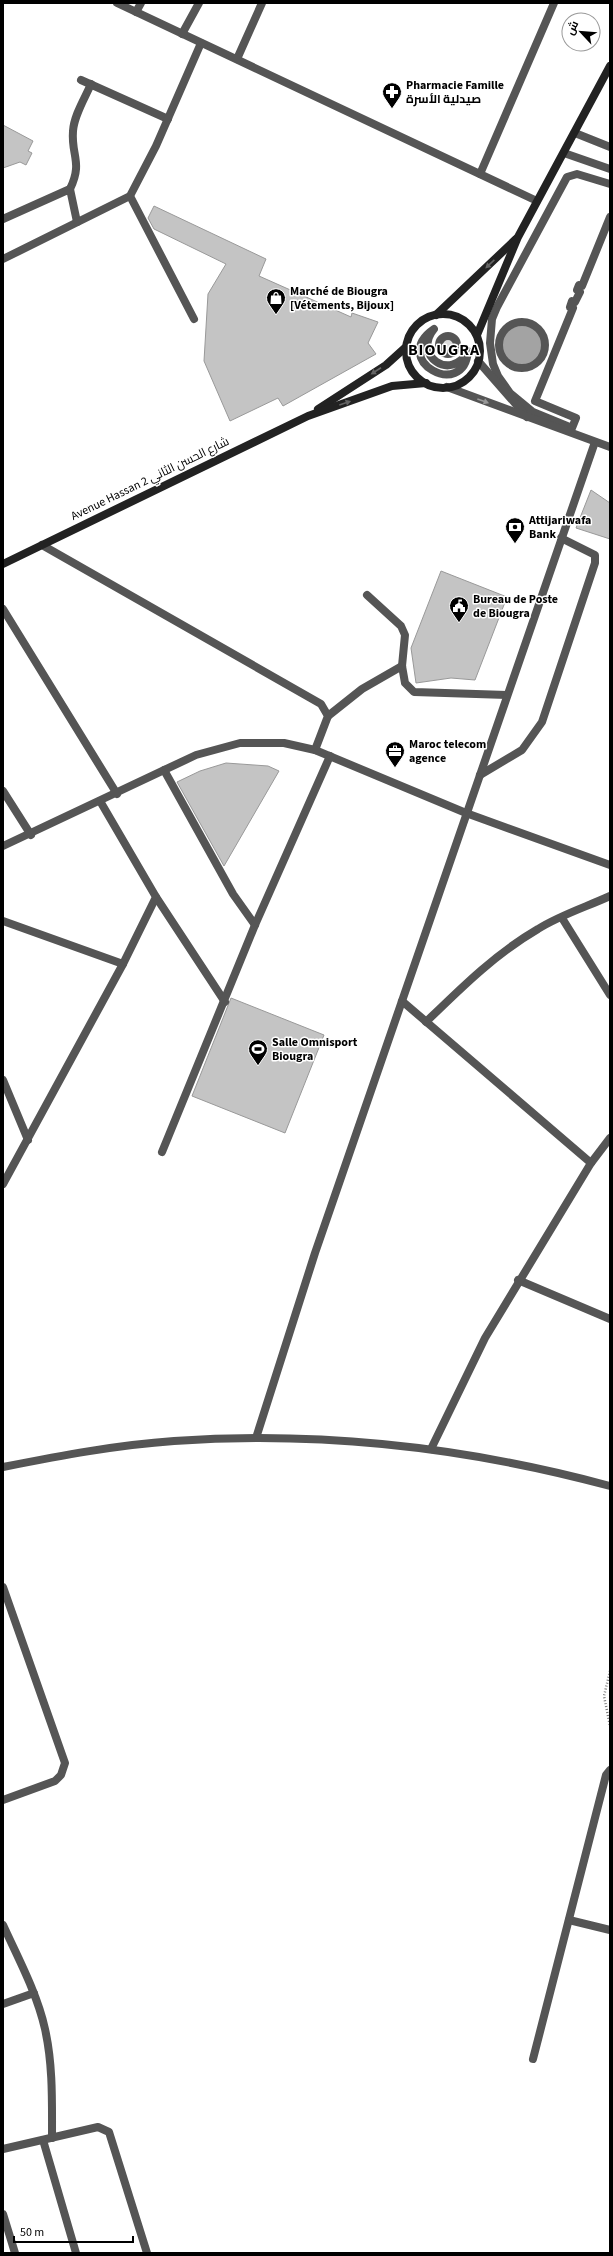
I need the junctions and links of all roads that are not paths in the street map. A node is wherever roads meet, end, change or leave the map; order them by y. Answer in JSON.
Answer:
{"nodes":[{"id":1,"x":117,"y":3,"type":"edge"},
{"id":2,"x":141,"y":3,"type":"edge"},
{"id":3,"x":199,"y":3,"type":"edge"},
{"id":4,"x":262,"y":3,"type":"edge"},
{"id":5,"x":554,"y":3,"type":"edge"},
{"id":6,"x":136,"y":12,"type":"junction"},
{"id":7,"x":182,"y":34,"type":"junction"},
{"id":8,"x":201,"y":43,"type":"junction"},
{"id":9,"x":237,"y":59,"type":"junction"},
{"id":10,"x":610,"y":66,"type":"edge"},
{"id":11,"x":81,"y":80,"type":"dead end"},
{"id":12,"x":91,"y":84,"type":"junction"},
{"id":13,"x":168,"y":120,"type":"junction"},
{"id":14,"x":575,"y":133,"type":"junction"},
{"id":15,"x":610,"y":147,"type":"edge"},
{"id":16,"x":564,"y":153,"type":"junction"},
{"id":17,"x":610,"y":169,"type":"edge"},
{"id":18,"x":480,"y":174,"type":"junction"},
{"id":19,"x":610,"y":184,"type":"edge"},
{"id":20,"x":70,"y":189,"type":"junction"},
{"id":21,"x":130,"y":196,"type":"junction"},
{"id":22,"x":537,"y":201,"type":"junction"},
{"id":23,"x":610,"y":217,"type":"edge"},
{"id":24,"x":3,"y":219,"type":"edge"},
{"id":25,"x":77,"y":222,"type":"junction"},
{"id":26,"x":518,"y":237,"type":"junction"},
{"id":27,"x":3,"y":259,"type":"edge"},
{"id":28,"x":436,"y":315,"type":"junction"},
{"id":29,"x":194,"y":319,"type":"dead end"},
{"id":30,"x":477,"y":335,"type":"junction"},
{"id":31,"x":407,"y":346,"type":"junction"},
{"id":32,"x":543,"y":355,"type":"joint"},
{"id":33,"x":478,"y":362,"type":"junction"},
{"id":34,"x":440,"y":364,"type":"joint"},
{"id":35,"x":426,"y":383,"type":"junction"},
{"id":36,"x":447,"y":387,"type":"junction"},
{"id":37,"x":308,"y":416,"type":"junction"},
{"id":38,"x":528,"y":417,"type":"junction"},
{"id":39,"x":595,"y":442,"type":"junction"},
{"id":40,"x":610,"y":447,"type":"edge"},
{"id":41,"x":562,"y":538,"type":"junction"},
{"id":42,"x":42,"y":545,"type":"junction"},
{"id":43,"x":3,"y":564,"type":"edge"},
{"id":44,"x":367,"y":594,"type":"dead end"},
{"id":45,"x":3,"y":609,"type":"edge"},
{"id":46,"x":402,"y":666,"type":"junction"},
{"id":47,"x":507,"y":696,"type":"junction"},
{"id":48,"x":328,"y":716,"type":"junction"},
{"id":49,"x":315,"y":750,"type":"junction"},
{"id":50,"x":330,"y":756,"type":"junction"},
{"id":51,"x":164,"y":770,"type":"junction"},
{"id":52,"x":480,"y":775,"type":"junction"},
{"id":53,"x":3,"y":792,"type":"edge"},
{"id":54,"x":117,"y":794,"type":"junction"},
{"id":55,"x":100,"y":801,"type":"junction"},
{"id":56,"x":466,"y":814,"type":"junction"},
{"id":57,"x":30,"y":835,"type":"junction"},
{"id":58,"x":3,"y":846,"type":"edge"},
{"id":59,"x":610,"y":865,"type":"edge"},
{"id":60,"x":610,"y":896,"type":"edge"},
{"id":61,"x":156,"y":897,"type":"junction"},
{"id":62,"x":562,"y":918,"type":"junction"},
{"id":63,"x":3,"y":921,"type":"edge"},
{"id":64,"x":255,"y":925,"type":"junction"},
{"id":65,"x":123,"y":964,"type":"junction"},
{"id":66,"x":610,"y":995,"type":"edge"},
{"id":67,"x":402,"y":1001,"type":"junction"},
{"id":68,"x":225,"y":1002,"type":"junction"},
{"id":69,"x":426,"y":1022,"type":"junction"},
{"id":70,"x":3,"y":1080,"type":"edge"},
{"id":71,"x":610,"y":1138,"type":"edge"},
{"id":72,"x":28,"y":1140,"type":"junction"},
{"id":73,"x":607,"y":1147,"type":"edge"},
{"id":74,"x":162,"y":1152,"type":"dead end"},
{"id":75,"x":591,"y":1163,"type":"junction"},
{"id":76,"x":3,"y":1184,"type":"edge"},
{"id":77,"x":518,"y":1280,"type":"junction"},
{"id":78,"x":610,"y":1319,"type":"edge"},
{"id":79,"x":256,"y":1438,"type":"junction"},
{"id":80,"x":430,"y":1449,"type":"junction"},
{"id":81,"x":3,"y":1467,"type":"edge"},
{"id":82,"x":610,"y":1486,"type":"edge"},
{"id":83,"x":3,"y":1587,"type":"edge"},
{"id":84,"x":610,"y":1770,"type":"edge"},
{"id":85,"x":3,"y":1800,"type":"edge"},
{"id":86,"x":569,"y":1920,"type":"junction"},
{"id":87,"x":3,"y":1925,"type":"edge"},
{"id":88,"x":610,"y":1930,"type":"edge"},
{"id":89,"x":34,"y":1994,"type":"junction"},
{"id":90,"x":3,"y":2004,"type":"edge"},
{"id":91,"x":533,"y":2059,"type":"dead end"},
{"id":92,"x":52,"y":2138,"type":"junction"},
{"id":93,"x":42,"y":2140,"type":"junction"},
{"id":94,"x":3,"y":2149,"type":"edge"},
{"id":95,"x":3,"y":2214,"type":"edge"},
{"id":96,"x":15,"y":2253,"type":"edge"},
{"id":97,"x":76,"y":2253,"type":"edge"},
{"id":98,"x":147,"y":2253,"type":"edge"}],
"edges":[{"from":1,"to":6,"type":"street"},
{"from":2,"to":6,"type":"street"},
{"from":3,"to":7,"type":"street"},
{"from":4,"to":9,"type":"street"},
{"from":5,"to":18,"type":"street"},
{"from":6,"to":7,"type":"street"},
{"from":7,"to":8,"type":"street"},
{"from":8,"to":9,"type":"street"},
{"from":8,"to":13,"type":"street"},
{"from":9,"to":18,"type":"street"},
{"from":10,"to":14,"type":"main road"},
{"from":11,"to":12,"type":"street"},
{"from":12,"to":13,"type":"street"},
{"from":12,"to":20,"type":"street"},
{"from":13,"to":21,"type":"street"},
{"from":14,"to":15,"type":"street"},
{"from":14,"to":16,"type":"main road"},
{"from":16,"to":17,"type":"street"},
{"from":16,"to":22,"type":"main road"},
{"from":18,"to":22,"type":"street"},
{"from":19,"to":23,"type":"street"},
{"from":20,"to":24,"type":"street"},
{"from":20,"to":25,"type":"street"},
{"from":21,"to":25,"type":"street"},
{"from":21,"to":29,"type":"street"},
{"from":22,"to":26,"type":"main road"},
{"from":25,"to":27,"type":"street"},
{"from":26,"to":28,"type":"main road","one_way":true},
{"from":26,"to":30,"type":"main road"},
{"from":28,"to":30,"type":"main road"},
{"from":28,"to":31,"type":"main road"},
{"from":30,"to":33,"type":"main road"},
{"from":31,"to":35,"type":"main road"},
{"from":31,"to":37,"type":"main road","one_way":true},
{"from":32,"to":32,"type":"street"},
{"from":33,"to":36,"type":"main road"},
{"from":33,"to":38,"type":"street"},
{"from":34,"to":34,"type":"street"},
{"from":35,"to":36,"type":"main road"},
{"from":37,"to":35,"type":"main road","one_way":true},
{"from":36,"to":38,"type":"street","one_way":true},
{"from":37,"to":42,"type":"main road","name":"Avenue Hassan 2 شارع الحسن الثاني"},
{"from":38,"to":39,"type":"street"},
{"from":39,"to":40,"type":"street"},
{"from":39,"to":41,"type":"street"},
{"from":41,"to":47,"type":"street"},
{"from":41,"to":52,"type":"street"},
{"from":42,"to":43,"type":"main road","name":"Avenue Hassan 2 شارع الحسن الثاني"},
{"from":42,"to":48,"type":"street"},
{"from":44,"to":46,"type":"street"},
{"from":45,"to":54,"type":"street"},
{"from":46,"to":47,"type":"street"},
{"from":46,"to":48,"type":"street"},
{"from":47,"to":52,"type":"street"},
{"from":48,"to":49,"type":"street"},
{"from":49,"to":50,"type":"street"},
{"from":49,"to":51,"type":"street"},
{"from":50,"to":56,"type":"street"},
{"from":50,"to":64,"type":"street"},
{"from":51,"to":54,"type":"street"},
{"from":51,"to":64,"type":"street"},
{"from":52,"to":56,"type":"street"},
{"from":53,"to":57,"type":"street"},
{"from":54,"to":55,"type":"street"},
{"from":55,"to":57,"type":"street"},
{"from":55,"to":61,"type":"street"},
{"from":56,"to":59,"type":"street"},
{"from":56,"to":67,"type":"street"},
{"from":57,"to":58,"type":"street"},
{"from":60,"to":62,"type":"street"},
{"from":61,"to":65,"type":"street"},
{"from":61,"to":68,"type":"street"},
{"from":62,"to":66,"type":"street"},
{"from":62,"to":69,"type":"street"},
{"from":63,"to":65,"type":"street"},
{"from":64,"to":68,"type":"street"},
{"from":65,"to":72,"type":"street"},
{"from":67,"to":69,"type":"street"},
{"from":67,"to":79,"type":"street"},
{"from":68,"to":74,"type":"street"},
{"from":69,"to":75,"type":"street"},
{"from":70,"to":72,"type":"street"},
{"from":71,"to":73,"type":"street"},
{"from":72,"to":76,"type":"street"},
{"from":73,"to":75,"type":"street"},
{"from":75,"to":77,"type":"street"},
{"from":77,"to":78,"type":"street"},
{"from":77,"to":80,"type":"street"},
{"from":79,"to":80,"type":"street"},
{"from":79,"to":81,"type":"street"},
{"from":80,"to":82,"type":"street"},
{"from":83,"to":85,"type":"street"},
{"from":84,"to":86,"type":"street"},
{"from":86,"to":88,"type":"street"},
{"from":86,"to":91,"type":"street"},
{"from":87,"to":89,"type":"street"},
{"from":89,"to":90,"type":"street"},
{"from":89,"to":92,"type":"street"},
{"from":92,"to":93,"type":"street"},
{"from":92,"to":98,"type":"street"},
{"from":93,"to":94,"type":"street"},
{"from":93,"to":97,"type":"street"},
{"from":95,"to":96,"type":"street"}]}
